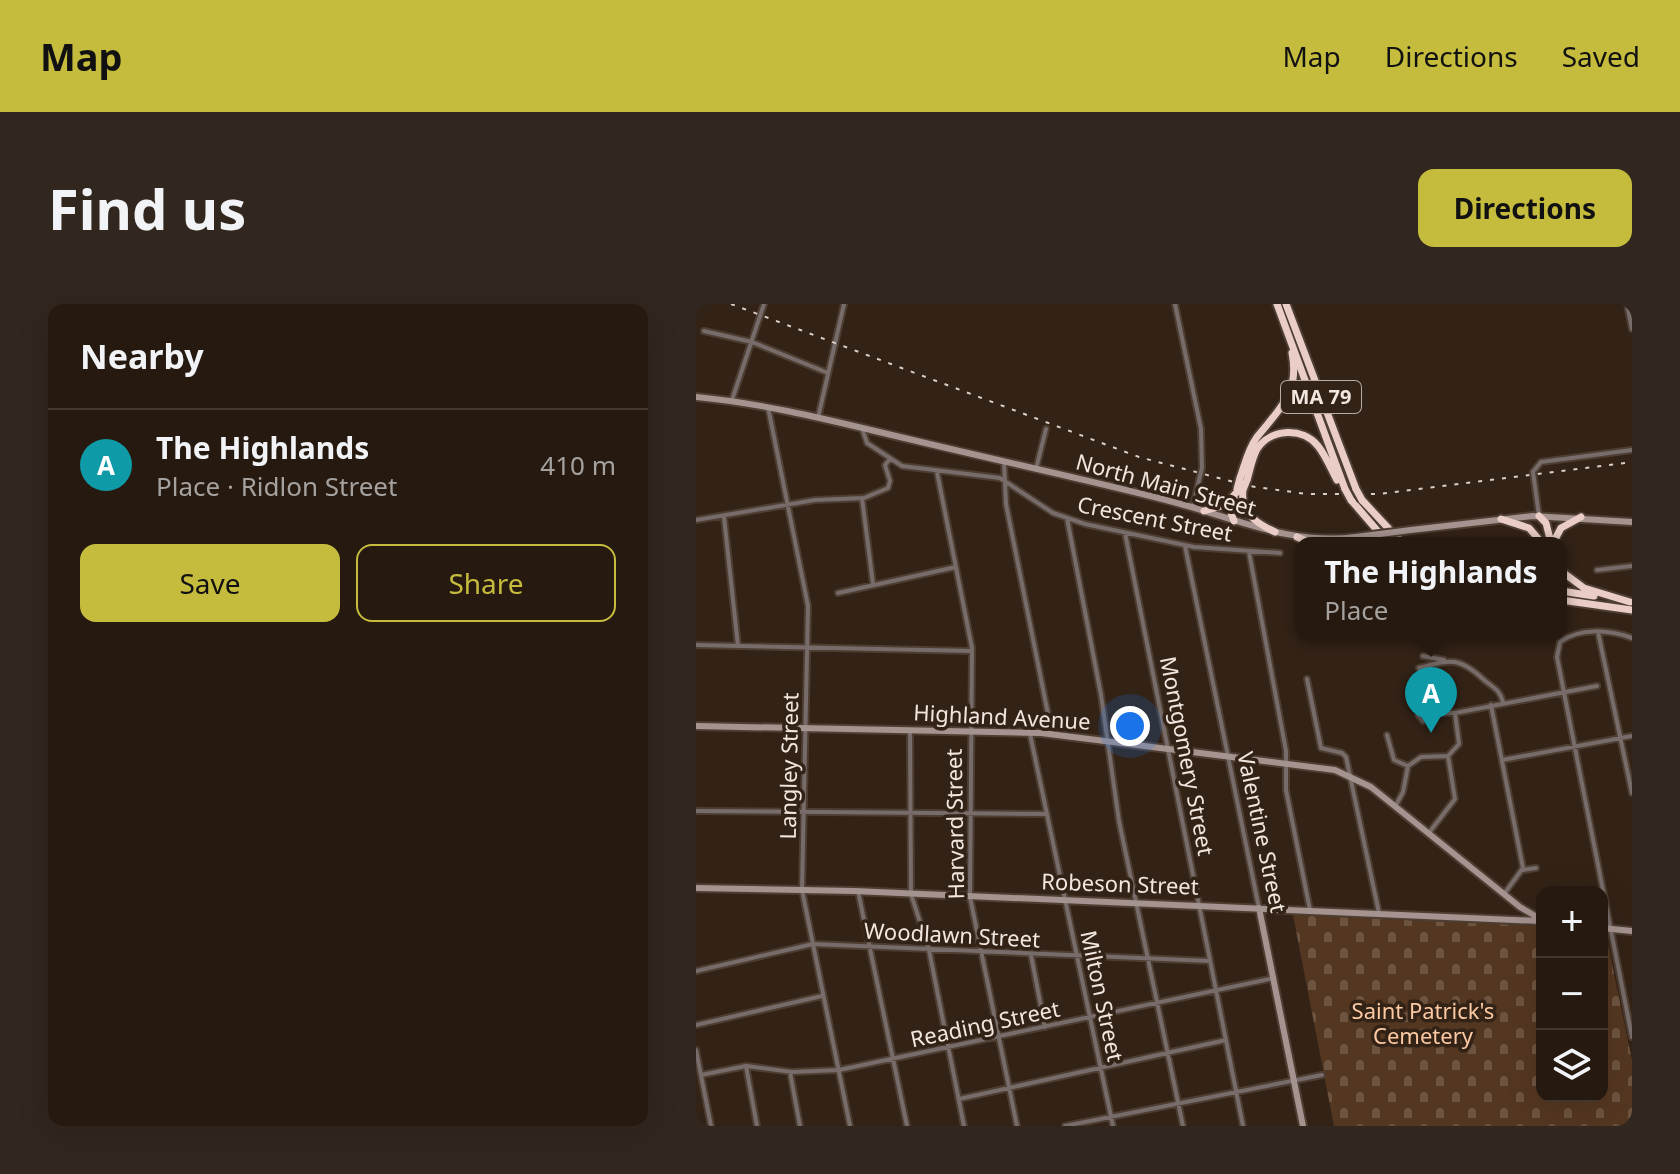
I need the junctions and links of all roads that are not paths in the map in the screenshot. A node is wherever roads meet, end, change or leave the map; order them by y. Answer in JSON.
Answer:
{"nodes":[{"id":1,"x":764,"y":304,"type":"edge"},
{"id":2,"x":844,"y":304,"type":"edge"},
{"id":3,"x":1175,"y":304,"type":"edge"},
{"id":4,"x":1277,"y":304,"type":"edge"},
{"id":5,"x":1286,"y":304,"type":"edge"},
{"id":6,"x":1627,"y":304,"type":"edge"},
{"id":7,"x":1284,"y":320,"type":"junction"},
{"id":8,"x":1632,"y":329,"type":"edge"},
{"id":9,"x":704,"y":331,"type":"dead end"},
{"id":10,"x":752,"y":342,"type":"junction"},
{"id":11,"x":828,"y":373,"type":"junction"},
{"id":12,"x":696,"y":397,"type":"edge"},
{"id":13,"x":732,"y":400,"type":"junction"},
{"id":14,"x":768,"y":407,"type":"junction"},
{"id":15,"x":818,"y":418,"type":"junction"},
{"id":16,"x":862,"y":428,"type":"junction"},
{"id":17,"x":1046,"y":429,"type":"dead end"},
{"id":18,"x":1632,"y":450,"type":"edge"},
{"id":19,"x":890,"y":459,"type":"junction"},
{"id":20,"x":1004,"y":462,"type":"junction"},
{"id":21,"x":1036,"y":470,"type":"junction"},
{"id":22,"x":937,"y":472,"type":"junction"},
{"id":23,"x":1244,"y":479,"type":"junction"},
{"id":24,"x":1003,"y":480,"type":"junction"},
{"id":25,"x":1343,"y":489,"type":"junction"},
{"id":26,"x":1239,"y":490,"type":"junction"},
{"id":27,"x":862,"y":498,"type":"junction"},
{"id":28,"x":789,"y":506,"type":"junction"},
{"id":29,"x":1193,"y":507,"type":"junction"},
{"id":30,"x":1204,"y":511,"type":"junction"},
{"id":31,"x":1539,"y":516,"type":"junction"},
{"id":32,"x":724,"y":517,"type":"junction"},
{"id":33,"x":1581,"y":517,"type":"junction"},
{"id":34,"x":1067,"y":518,"type":"junction"},
{"id":35,"x":1501,"y":519,"type":"junction"},
{"id":36,"x":696,"y":520,"type":"edge"},
{"id":37,"x":1234,"y":521,"type":"junction"},
{"id":38,"x":1632,"y":522,"type":"edge"},
{"id":39,"x":1275,"y":532,"type":"junction"},
{"id":40,"x":1125,"y":533,"type":"junction"},
{"id":41,"x":1297,"y":537,"type":"joint"},
{"id":42,"x":1382,"y":537,"type":"edge"},
{"id":43,"x":1396,"y":537,"type":"edge"},
{"id":44,"x":1537,"y":537,"type":"edge"},
{"id":45,"x":1541,"y":537,"type":"edge"},
{"id":46,"x":1550,"y":537,"type":"edge"},
{"id":47,"x":1556,"y":537,"type":"edge"},
{"id":48,"x":1185,"y":545,"type":"junction"},
{"id":49,"x":1249,"y":552,"type":"junction"},
{"id":50,"x":1280,"y":553,"type":"dead end"},
{"id":51,"x":1632,"y":566,"type":"edge"},
{"id":52,"x":956,"y":567,"type":"junction"},
{"id":53,"x":1597,"y":570,"type":"dead end"},
{"id":54,"x":1567,"y":575,"type":"edge"},
{"id":55,"x":873,"y":584,"type":"junction"},
{"id":56,"x":1567,"y":592,"type":"edge"},
{"id":57,"x":838,"y":593,"type":"dead end"},
{"id":58,"x":1567,"y":600,"type":"edge"},
{"id":59,"x":1631,"y":605,"type":"edge"},
{"id":60,"x":1598,"y":632,"type":"junction"},
{"id":61,"x":1632,"y":638,"type":"edge"},
{"id":62,"x":1567,"y":639,"type":"edge"},
{"id":63,"x":1564,"y":641,"type":"edge"},
{"id":64,"x":696,"y":645,"type":"edge"},
{"id":65,"x":738,"y":646,"type":"junction"},
{"id":66,"x":807,"y":648,"type":"junction"},
{"id":67,"x":972,"y":651,"type":"junction"},
{"id":68,"x":1423,"y":656,"type":"dead end"},
{"id":69,"x":1445,"y":660,"type":"junction"},
{"id":70,"x":1419,"y":668,"type":"dead end"},
{"id":71,"x":1307,"y":679,"type":"dead end"},
{"id":72,"x":1597,"y":686,"type":"dead end"},
{"id":73,"x":1564,"y":690,"type":"junction"},
{"id":74,"x":1503,"y":702,"type":"junction"},
{"id":75,"x":1491,"y":705,"type":"junction"},
{"id":76,"x":1434,"y":713,"type":"dead end"},
{"id":77,"x":1455,"y":713,"type":"junction"},
{"id":78,"x":696,"y":726,"type":"edge"},
{"id":79,"x":805,"y":728,"type":"junction"},
{"id":80,"x":910,"y":730,"type":"junction"},
{"id":81,"x":971,"y":731,"type":"junction"},
{"id":82,"x":1029,"y":732,"type":"junction"},
{"id":83,"x":1052,"y":734,"type":"junction"},
{"id":84,"x":1387,"y":735,"type":"dead end"},
{"id":85,"x":1632,"y":736,"type":"edge"},
{"id":86,"x":1619,"y":737,"type":"junction"},
{"id":87,"x":1106,"y":740,"type":"junction"},
{"id":88,"x":1574,"y":747,"type":"junction"},
{"id":89,"x":1168,"y":748,"type":"junction"},
{"id":90,"x":1228,"y":754,"type":"junction"},
{"id":91,"x":1448,"y":756,"type":"junction"},
{"id":92,"x":1502,"y":760,"type":"junction"},
{"id":93,"x":1283,"y":762,"type":"junction"},
{"id":94,"x":1408,"y":766,"type":"junction"},
{"id":95,"x":1348,"y":775,"type":"junction"},
{"id":96,"x":1632,"y":793,"type":"edge"},
{"id":97,"x":1395,"y":807,"type":"junction"},
{"id":98,"x":696,"y":811,"type":"edge"},
{"id":99,"x":804,"y":813,"type":"junction"},
{"id":100,"x":909,"y":814,"type":"junction"},
{"id":101,"x":1046,"y":814,"type":"junction"},
{"id":102,"x":970,"y":815,"type":"junction"},
{"id":103,"x":1428,"y":834,"type":"junction"},
{"id":104,"x":1536,"y":868,"type":"dead end"},
{"id":105,"x":1523,"y":870,"type":"junction"},
{"id":106,"x":696,"y":888,"type":"edge"},
{"id":107,"x":802,"y":890,"type":"junction"},
{"id":108,"x":858,"y":891,"type":"junction"},
{"id":109,"x":911,"y":894,"type":"junction"},
{"id":110,"x":1504,"y":894,"type":"junction"},
{"id":111,"x":970,"y":897,"type":"junction"},
{"id":112,"x":1065,"y":900,"type":"junction"},
{"id":113,"x":1136,"y":903,"type":"junction"},
{"id":114,"x":1200,"y":905,"type":"junction"},
{"id":115,"x":1259,"y":908,"type":"junction"},
{"id":116,"x":1310,"y":910,"type":"junction"},
{"id":117,"x":1379,"y":913,"type":"junction"},
{"id":118,"x":1536,"y":916,"type":"edge"},
{"id":119,"x":1536,"y":920,"type":"edge"},
{"id":120,"x":1610,"y":929,"type":"junction"},
{"id":121,"x":1632,"y":931,"type":"edge"},
{"id":122,"x":813,"y":944,"type":"junction"},
{"id":123,"x":871,"y":948,"type":"junction"},
{"id":124,"x":929,"y":950,"type":"junction"},
{"id":125,"x":980,"y":952,"type":"junction"},
{"id":126,"x":1031,"y":955,"type":"junction"},
{"id":127,"x":1077,"y":957,"type":"junction"},
{"id":128,"x":1148,"y":959,"type":"junction"},
{"id":129,"x":1210,"y":961,"type":"junction"},
{"id":130,"x":696,"y":971,"type":"edge"},
{"id":131,"x":1274,"y":978,"type":"junction"},
{"id":132,"x":1217,"y":991,"type":"junction"},
{"id":133,"x":822,"y":996,"type":"junction"},
{"id":134,"x":1157,"y":1004,"type":"junction"},
{"id":135,"x":1090,"y":1018,"type":"junction"},
{"id":136,"x":696,"y":1025,"type":"edge"},
{"id":137,"x":1045,"y":1027,"type":"junction"},
{"id":138,"x":999,"y":1037,"type":"junction"},
{"id":139,"x":1632,"y":1037,"type":"edge"},
{"id":140,"x":1227,"y":1040,"type":"junction"},
{"id":141,"x":948,"y":1048,"type":"junction"},
{"id":142,"x":696,"y":1050,"type":"edge"},
{"id":143,"x":1167,"y":1053,"type":"junction"},
{"id":144,"x":893,"y":1060,"type":"junction"},
{"id":145,"x":746,"y":1066,"type":"junction"},
{"id":146,"x":1100,"y":1067,"type":"junction"},
{"id":147,"x":839,"y":1070,"type":"junction"},
{"id":148,"x":790,"y":1072,"type":"junction"},
{"id":149,"x":701,"y":1075,"type":"junction"},
{"id":150,"x":1322,"y":1075,"type":"dead end"},
{"id":151,"x":1294,"y":1080,"type":"junction"},
{"id":152,"x":1009,"y":1087,"type":"junction"},
{"id":153,"x":1237,"y":1091,"type":"junction"},
{"id":154,"x":959,"y":1099,"type":"junction"},
{"id":155,"x":1179,"y":1104,"type":"junction"},
{"id":156,"x":1111,"y":1116,"type":"junction"},
{"id":157,"x":711,"y":1126,"type":"edge"},
{"id":158,"x":757,"y":1126,"type":"edge"},
{"id":159,"x":800,"y":1126,"type":"edge"},
{"id":160,"x":850,"y":1126,"type":"edge"},
{"id":161,"x":907,"y":1126,"type":"edge"},
{"id":162,"x":964,"y":1126,"type":"edge"},
{"id":163,"x":1017,"y":1126,"type":"edge"},
{"id":164,"x":1065,"y":1126,"type":"edge"},
{"id":165,"x":1113,"y":1126,"type":"edge"},
{"id":166,"x":1183,"y":1126,"type":"edge"},
{"id":167,"x":1243,"y":1126,"type":"edge"},
{"id":168,"x":1303,"y":1126,"type":"edge"}],
"edges":[{"from":1,"to":10,"type":"street"},
{"from":2,"to":11,"type":"street"},
{"from":3,"to":29,"type":"street","bridge":true},
{"from":4,"to":7,"type":"highway","number":"MA 79"},
{"from":5,"to":43,"type":"highway","number":"MA 79","bridge":true},
{"from":6,"to":8,"type":"street"},
{"from":7,"to":23,"type":"highway"},
{"from":7,"to":25,"type":"highway","number":"MA 79"},
{"from":9,"to":10,"type":"street"},
{"from":10,"to":11,"type":"street"},
{"from":10,"to":13,"type":"street"},
{"from":11,"to":15,"type":"street"},
{"from":12,"to":13,"type":"main road","name":"North Main Street"},
{"from":13,"to":14,"type":"main road","name":"North Main Street"},
{"from":14,"to":15,"type":"main road","name":"North Main Street"},
{"from":14,"to":28,"type":"street","name":"Langley Street"},
{"from":15,"to":16,"type":"main road","name":"North Main Street"},
{"from":16,"to":19,"type":"street","name":"Crescent Street"},
{"from":16,"to":20,"type":"main road","name":"North Main Street"},
{"from":17,"to":21,"type":"street"},
{"from":18,"to":31,"type":"street","bridge":true},
{"from":19,"to":22,"type":"street","name":"Crescent Street"},
{"from":19,"to":27,"type":"street"},
{"from":20,"to":21,"type":"main road","name":"North Main Street"},
{"from":20,"to":24,"type":"street"},
{"from":21,"to":29,"type":"main road","name":"North Main Street"},
{"from":22,"to":24,"type":"street","name":"Crescent Street"},
{"from":22,"to":52,"type":"street","name":"Harvard Street"},
{"from":23,"to":25,"type":"highway"},
{"from":23,"to":26,"type":"highway","bridge":true},
{"from":24,"to":34,"type":"street","name":"Crescent Street"},
{"from":24,"to":83,"type":"street"},
{"from":25,"to":42,"type":"highway","bridge":true},
{"from":26,"to":30,"type":"highway"},
{"from":26,"to":37,"type":"highway"},
{"from":26,"to":39,"type":"highway"},
{"from":27,"to":28,"type":"street"},
{"from":27,"to":55,"type":"street"},
{"from":28,"to":32,"type":"street"},
{"from":28,"to":66,"type":"street","name":"Langley Street"},
{"from":29,"to":30,"type":"main road","name":"North Main Street"},
{"from":30,"to":37,"type":"main road","name":"North Main Street"},
{"from":31,"to":33,"type":"main road","name":"North Main Street"},
{"from":31,"to":35,"type":"main road","name":"North Main Street"},
{"from":31,"to":45,"type":"highway"},
{"from":31,"to":46,"type":"highway"},
{"from":32,"to":36,"type":"street"},
{"from":32,"to":65,"type":"street"},
{"from":33,"to":38,"type":"main road","name":"North Main Street"},
{"from":33,"to":47,"type":"highway"},
{"from":34,"to":40,"type":"street","name":"Crescent Street"},
{"from":34,"to":87,"type":"street"},
{"from":35,"to":41,"type":"main road","name":"North Main Street","bridge":true},
{"from":35,"to":44,"type":"highway"},
{"from":37,"to":39,"type":"main road","name":"North Main Street"},
{"from":39,"to":41,"type":"main road","name":"North Main Street"},
{"from":40,"to":48,"type":"street","name":"Crescent Street"},
{"from":40,"to":89,"type":"street","name":"Montgomery Street"},
{"from":48,"to":49,"type":"street","name":"Crescent Street"},
{"from":48,"to":90,"type":"street","name":"Valentine Street"},
{"from":49,"to":50,"type":"street","name":"Crescent Street"},
{"from":49,"to":93,"type":"street"},
{"from":51,"to":53,"type":"street"},
{"from":52,"to":55,"type":"street"},
{"from":52,"to":67,"type":"street","name":"Harvard Street"},
{"from":54,"to":59,"type":"highway"},
{"from":55,"to":57,"type":"street"},
{"from":56,"to":59,"type":"highway"},
{"from":58,"to":59,"type":"highway"},
{"from":60,"to":61,"type":"street"},
{"from":60,"to":62,"type":"street"},
{"from":60,"to":86,"type":"street"},
{"from":63,"to":73,"type":"street"},
{"from":64,"to":65,"type":"street"},
{"from":65,"to":66,"type":"street"},
{"from":66,"to":67,"type":"street"},
{"from":66,"to":79,"type":"street","name":"Langley Street"},
{"from":67,"to":81,"type":"street","name":"Harvard Street"},
{"from":68,"to":69,"type":"street"},
{"from":69,"to":70,"type":"street"},
{"from":69,"to":74,"type":"street"},
{"from":71,"to":95,"type":"street"},
{"from":72,"to":73,"type":"street"},
{"from":73,"to":74,"type":"street"},
{"from":73,"to":88,"type":"street"},
{"from":74,"to":75,"type":"street"},
{"from":75,"to":77,"type":"street"},
{"from":75,"to":92,"type":"street"},
{"from":76,"to":77,"type":"street"},
{"from":77,"to":91,"type":"street"},
{"from":78,"to":79,"type":"main road","name":"Highland Avenue"},
{"from":79,"to":80,"type":"main road","name":"Highland Avenue"},
{"from":79,"to":99,"type":"street","name":"Langley Street"},
{"from":80,"to":81,"type":"main road","name":"Highland Avenue"},
{"from":80,"to":100,"type":"street"},
{"from":81,"to":82,"type":"main road","name":"Highland Avenue"},
{"from":81,"to":102,"type":"street","name":"Harvard Street"},
{"from":82,"to":83,"type":"main road","name":"Highland Avenue"},
{"from":82,"to":101,"type":"street","name":"Milton Street"},
{"from":83,"to":87,"type":"main road","name":"Highland Avenue"},
{"from":84,"to":94,"type":"street"},
{"from":85,"to":86,"type":"street"},
{"from":86,"to":88,"type":"street"},
{"from":86,"to":96,"type":"street"},
{"from":87,"to":89,"type":"main road","name":"Highland Avenue"},
{"from":87,"to":113,"type":"street"},
{"from":88,"to":92,"type":"street"},
{"from":88,"to":120,"type":"street"},
{"from":89,"to":90,"type":"main road","name":"Highland Avenue"},
{"from":89,"to":114,"type":"street","name":"Montgomery Street"},
{"from":90,"to":93,"type":"main road","name":"Highland Avenue"},
{"from":90,"to":115,"type":"street","name":"Valentine Street"},
{"from":91,"to":94,"type":"street"},
{"from":91,"to":103,"type":"street"},
{"from":92,"to":105,"type":"street"},
{"from":93,"to":95,"type":"main road","name":"Highland Avenue"},
{"from":93,"to":116,"type":"street"},
{"from":94,"to":97,"type":"street"},
{"from":95,"to":97,"type":"main road","name":"Highland Avenue"},
{"from":95,"to":117,"type":"street"},
{"from":97,"to":103,"type":"main road","name":"Highland Avenue"},
{"from":98,"to":99,"type":"street"},
{"from":99,"to":100,"type":"street"},
{"from":99,"to":107,"type":"street","name":"Langley Street"},
{"from":100,"to":102,"type":"street"},
{"from":100,"to":109,"type":"street"},
{"from":101,"to":102,"type":"street"},
{"from":101,"to":112,"type":"street","name":"Milton Street"},
{"from":102,"to":111,"type":"street","name":"Harvard Street"},
{"from":103,"to":110,"type":"main road","name":"Highland Avenue"},
{"from":104,"to":105,"type":"street"},
{"from":105,"to":110,"type":"street"},
{"from":106,"to":107,"type":"main road","name":"Robeson Street"},
{"from":107,"to":108,"type":"main road","name":"Robeson Street"},
{"from":107,"to":122,"type":"street","name":"Langley Street"},
{"from":108,"to":109,"type":"main road","name":"Robeson Street"},
{"from":108,"to":123,"type":"street"},
{"from":109,"to":111,"type":"main road","name":"Robeson Street"},
{"from":109,"to":124,"type":"street"},
{"from":110,"to":118,"type":"main road","name":"Highland Avenue"},
{"from":111,"to":112,"type":"main road","name":"Robeson Street"},
{"from":111,"to":125,"type":"street","name":"Harvard Street"},
{"from":112,"to":113,"type":"main road","name":"Robeson Street"},
{"from":112,"to":127,"type":"street","name":"Milton Street"},
{"from":113,"to":114,"type":"main road","name":"Robeson Street"},
{"from":113,"to":128,"type":"street"},
{"from":114,"to":115,"type":"main road","name":"Robeson Street"},
{"from":114,"to":129,"type":"street","name":"Montgomery Street"},
{"from":115,"to":116,"type":"main road","name":"Robeson Street"},
{"from":115,"to":131,"type":"main road","name":"Valentine Street"},
{"from":116,"to":117,"type":"main road","name":"Robeson Street"},
{"from":117,"to":119,"type":"main road","name":"Robeson Street"},
{"from":120,"to":121,"type":"main road"},
{"from":120,"to":139,"type":"street"},
{"from":122,"to":123,"type":"street","name":"Woodlawn Street"},
{"from":122,"to":130,"type":"street","name":"Woodlawn Street"},
{"from":122,"to":133,"type":"street","name":"Langley Street"},
{"from":123,"to":124,"type":"street","name":"Woodlawn Street"},
{"from":123,"to":144,"type":"street"},
{"from":124,"to":125,"type":"street","name":"Woodlawn Street"},
{"from":124,"to":141,"type":"street"},
{"from":125,"to":126,"type":"street","name":"Woodlawn Street"},
{"from":125,"to":138,"type":"street","name":"Harvard Street"},
{"from":126,"to":127,"type":"street","name":"Woodlawn Street"},
{"from":126,"to":137,"type":"street"},
{"from":127,"to":128,"type":"street","name":"Woodlawn Street"},
{"from":127,"to":135,"type":"street","name":"Milton Street"},
{"from":128,"to":129,"type":"street","name":"Woodlawn Street"},
{"from":128,"to":134,"type":"street"},
{"from":129,"to":132,"type":"street","name":"Montgomery Street"},
{"from":131,"to":132,"type":"street","name":"Reading Street"},
{"from":131,"to":151,"type":"main road","name":"Valentine Street"},
{"from":132,"to":134,"type":"street","name":"Reading Street"},
{"from":132,"to":140,"type":"street","name":"Montgomery Street"},
{"from":133,"to":136,"type":"street"},
{"from":133,"to":147,"type":"street","name":"Langley Street"},
{"from":134,"to":135,"type":"street","name":"Reading Street"},
{"from":134,"to":143,"type":"street"},
{"from":135,"to":137,"type":"street","name":"Reading Street"},
{"from":135,"to":146,"type":"street","name":"Milton Street"},
{"from":137,"to":138,"type":"street","name":"Reading Street"},
{"from":138,"to":141,"type":"street","name":"Reading Street"},
{"from":138,"to":152,"type":"street","name":"Harvard Street"},
{"from":140,"to":143,"type":"street"},
{"from":140,"to":153,"type":"street","name":"Montgomery Street"},
{"from":141,"to":144,"type":"street","name":"Reading Street"},
{"from":141,"to":154,"type":"street"},
{"from":142,"to":149,"type":"street"},
{"from":143,"to":146,"type":"street"},
{"from":143,"to":155,"type":"street"},
{"from":144,"to":147,"type":"street","name":"Reading Street"},
{"from":144,"to":161,"type":"street"},
{"from":145,"to":148,"type":"street","name":"Reading Street"},
{"from":145,"to":149,"type":"street","name":"Reading Street"},
{"from":145,"to":158,"type":"street"},
{"from":146,"to":152,"type":"street"},
{"from":146,"to":156,"type":"street","name":"Milton Street"},
{"from":147,"to":148,"type":"street","name":"Reading Street"},
{"from":147,"to":160,"type":"street","name":"Langley Street"},
{"from":148,"to":159,"type":"street"},
{"from":149,"to":157,"type":"street"},
{"from":150,"to":151,"type":"street"},
{"from":151,"to":153,"type":"street"},
{"from":151,"to":168,"type":"main road","name":"Valentine Street"},
{"from":152,"to":154,"type":"street"},
{"from":152,"to":163,"type":"street","name":"Harvard Street"},
{"from":153,"to":155,"type":"street"},
{"from":153,"to":167,"type":"street","name":"Montgomery Street"},
{"from":154,"to":162,"type":"street"},
{"from":155,"to":156,"type":"street"},
{"from":155,"to":166,"type":"street"},
{"from":156,"to":164,"type":"street"},
{"from":156,"to":165,"type":"street","name":"Milton Street"}]}
